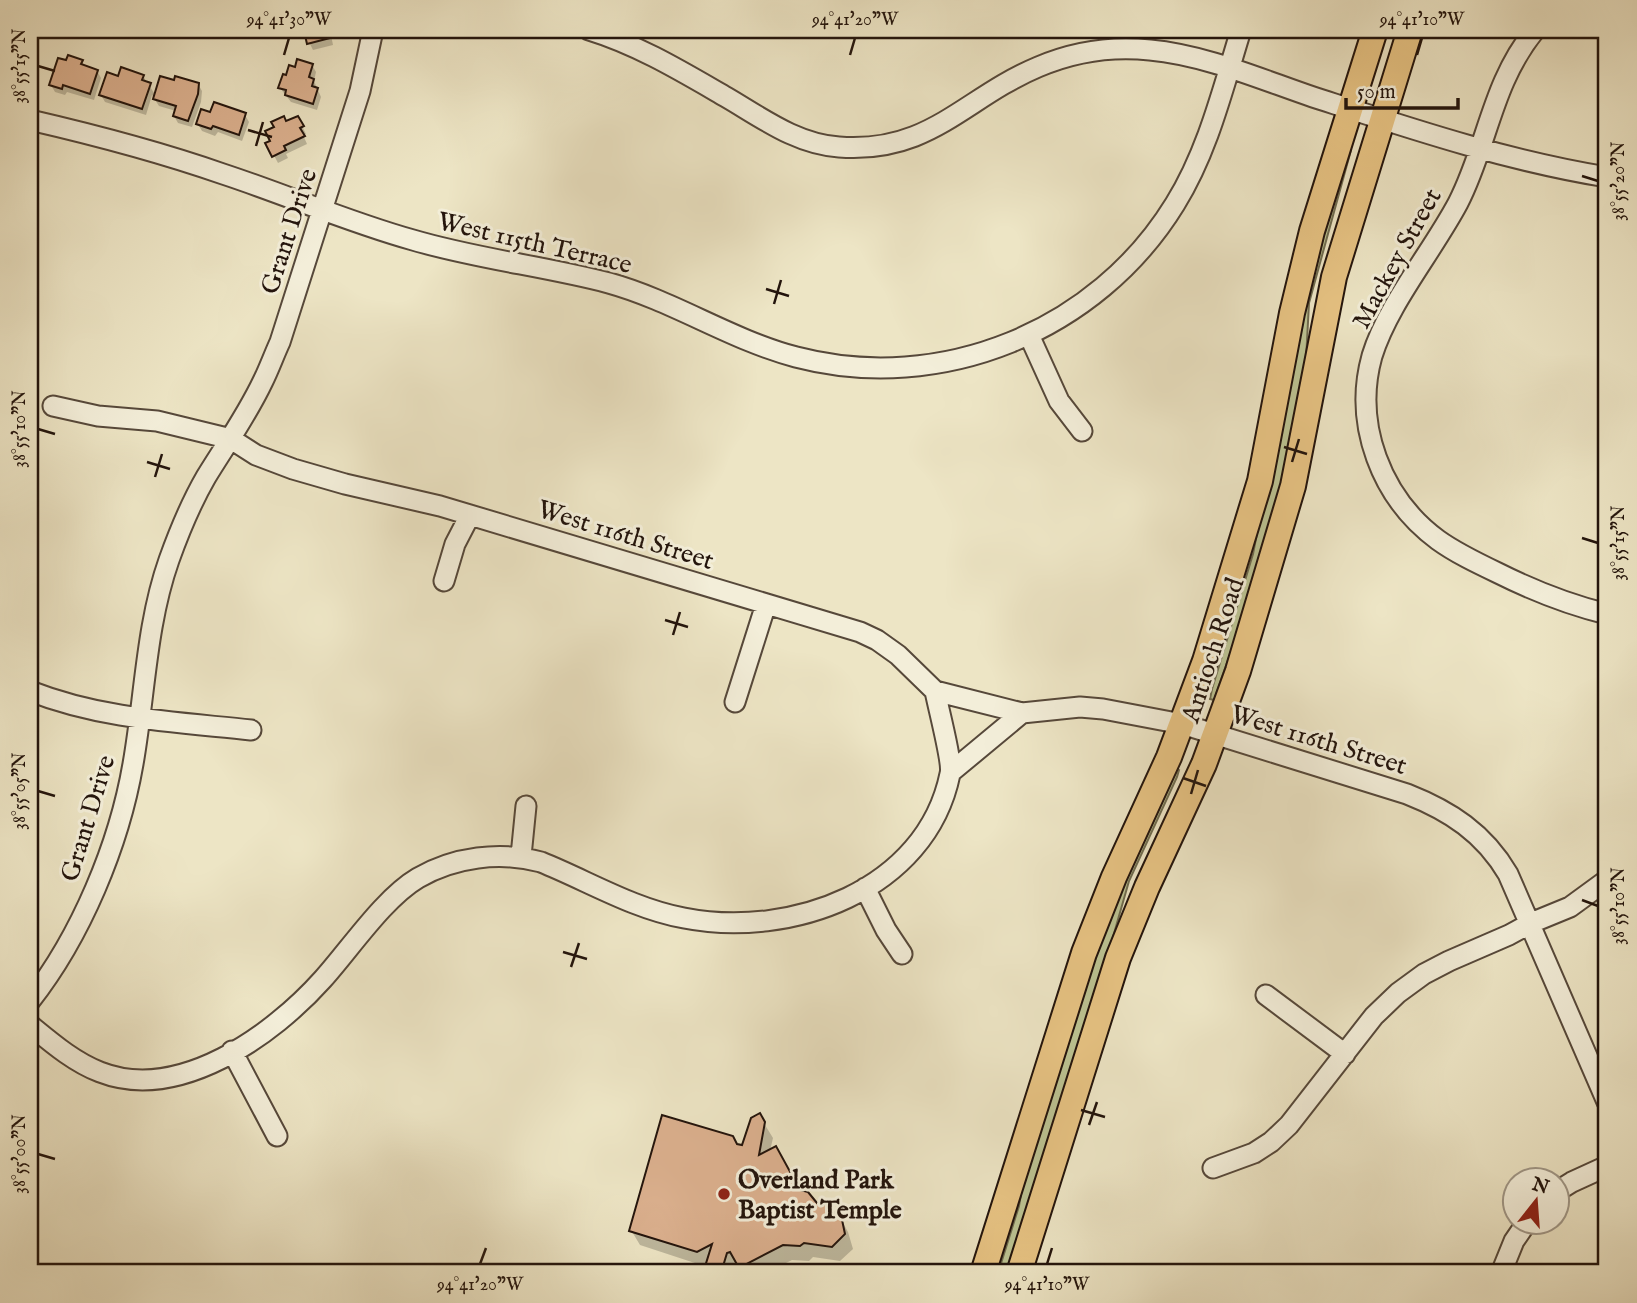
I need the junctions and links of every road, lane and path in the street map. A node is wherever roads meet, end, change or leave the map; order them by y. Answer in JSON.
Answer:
{"nodes":[{"id":1,"x":373,"y":30,"type":"edge"},
{"id":2,"x":589,"y":30,"type":"edge"},
{"id":3,"x":1241,"y":30,"type":"edge"},
{"id":4,"x":1375,"y":30,"type":"edge"},
{"id":5,"x":1410,"y":30,"type":"edge"},
{"id":6,"x":1535,"y":30,"type":"edge"},
{"id":7,"x":1229,"y":69,"type":"junction"},
{"id":8,"x":1350,"y":109,"type":"junction"},
{"id":9,"x":1382,"y":119,"type":"junction"},
{"id":10,"x":30,"y":120,"type":"edge"},
{"id":11,"x":1479,"y":148,"type":"junction"},
{"id":12,"x":1607,"y":177,"type":"edge"},
{"id":13,"x":322,"y":210,"type":"junction"},
{"id":14,"x":1029,"y":335,"type":"junction"},
{"id":15,"x":52,"y":406,"type":"dead end"},
{"id":16,"x":1082,"y":431,"type":"dead end"},
{"id":17,"x":231,"y":439,"type":"junction"},
{"id":18,"x":470,"y":515,"type":"junction"},
{"id":19,"x":444,"y":581,"type":"dead end"},
{"id":20,"x":766,"y":604,"type":"junction"},
{"id":21,"x":1607,"y":614,"type":"edge"},
{"id":22,"x":30,"y":691,"type":"edge"},
{"id":23,"x":935,"y":691,"type":"junction"},
{"id":24,"x":735,"y":702,"type":"dead end"},
{"id":25,"x":1023,"y":713,"type":"junction"},
{"id":26,"x":140,"y":718,"type":"junction"},
{"id":27,"x":1182,"y":724,"type":"junction"},
{"id":28,"x":251,"y":730,"type":"dead end"},
{"id":29,"x":1216,"y":734,"type":"junction"},
{"id":30,"x":951,"y":772,"type":"junction"},
{"id":31,"x":526,"y":806,"type":"dead end"},
{"id":32,"x":521,"y":856,"type":"junction"},
{"id":33,"x":1607,"y":880,"type":"edge"},
{"id":34,"x":865,"y":888,"type":"junction"},
{"id":35,"x":1531,"y":923,"type":"junction"},
{"id":36,"x":902,"y":954,"type":"dead end"},
{"id":37,"x":1266,"y":995,"type":"dead end"},
{"id":38,"x":30,"y":1001,"type":"edge"},
{"id":39,"x":30,"y":1025,"type":"edge"},
{"id":40,"x":232,"y":1051,"type":"junction"},
{"id":41,"x":1345,"y":1054,"type":"junction"},
{"id":42,"x":1607,"y":1102,"type":"edge"},
{"id":43,"x":277,"y":1136,"type":"dead end"},
{"id":44,"x":1607,"y":1166,"type":"edge"},
{"id":45,"x":1213,"y":1168,"type":"dead end"},
{"id":46,"x":1570,"y":1183,"type":"edge"},
{"id":47,"x":1518,"y":1236,"type":"edge"},
{"id":48,"x":983,"y":1273,"type":"edge"},
{"id":49,"x":1019,"y":1273,"type":"edge"},
{"id":50,"x":1501,"y":1273,"type":"edge"}],
"edges":[{"from":1,"to":13,"type":"street","name":"Grant Drive"},
{"from":2,"to":7,"type":"street"},
{"from":3,"to":7,"type":"street","name":"West 115th Terrace"},
{"from":4,"to":8,"type":"main road","name":"Antioch Road"},
{"from":5,"to":9,"type":"main road","name":"Antioch Road"},
{"from":6,"to":11,"type":"street","name":"Mackey Street"},
{"from":7,"to":8,"type":"street"},
{"from":7,"to":14,"type":"street","name":"West 115th Terrace"},
{"from":8,"to":9,"type":"street"},
{"from":8,"to":27,"type":"main road","name":"Antioch Road"},
{"from":9,"to":11,"type":"street"},
{"from":9,"to":29,"type":"main road","name":"Antioch Road"},
{"from":10,"to":13,"type":"street","name":"West 115th Terrace"},
{"from":11,"to":12,"type":"street"},
{"from":11,"to":21,"type":"street","name":"Mackey Street"},
{"from":13,"to":14,"type":"street","name":"West 115th Terrace"},
{"from":13,"to":17,"type":"street","name":"Grant Drive"},
{"from":14,"to":16,"type":"street"},
{"from":15,"to":17,"type":"street"},
{"from":17,"to":18,"type":"street","name":"West 116th Street"},
{"from":17,"to":26,"type":"street","name":"Grant Drive"},
{"from":18,"to":19,"type":"street"},
{"from":18,"to":20,"type":"street","name":"West 116th Street"},
{"from":20,"to":23,"type":"street","name":"West 116th Street"},
{"from":20,"to":24,"type":"street"},
{"from":22,"to":26,"type":"street"},
{"from":23,"to":25,"type":"street","name":"West 116th Street"},
{"from":23,"to":30,"type":"street"},
{"from":25,"to":27,"type":"street","name":"West 116th Street"},
{"from":25,"to":30,"type":"street"},
{"from":26,"to":28,"type":"street"},
{"from":26,"to":38,"type":"street","name":"Grant Drive"},
{"from":27,"to":29,"type":"street","name":"West 116th Street"},
{"from":27,"to":48,"type":"main road","name":"Antioch Road"},
{"from":29,"to":35,"type":"street","name":"West 116th Street"},
{"from":29,"to":49,"type":"main road","name":"Antioch Road"},
{"from":30,"to":34,"type":"street"},
{"from":31,"to":32,"type":"street"},
{"from":32,"to":34,"type":"street"},
{"from":32,"to":40,"type":"street"},
{"from":33,"to":35,"type":"street"},
{"from":34,"to":36,"type":"street"},
{"from":35,"to":41,"type":"street"},
{"from":35,"to":42,"type":"street","name":"West 116th Street"},
{"from":37,"to":41,"type":"street"},
{"from":39,"to":40,"type":"street"},
{"from":40,"to":43,"type":"street"},
{"from":41,"to":45,"type":"street"},
{"from":44,"to":46,"type":"street"},
{"from":47,"to":50,"type":"street"}]}
